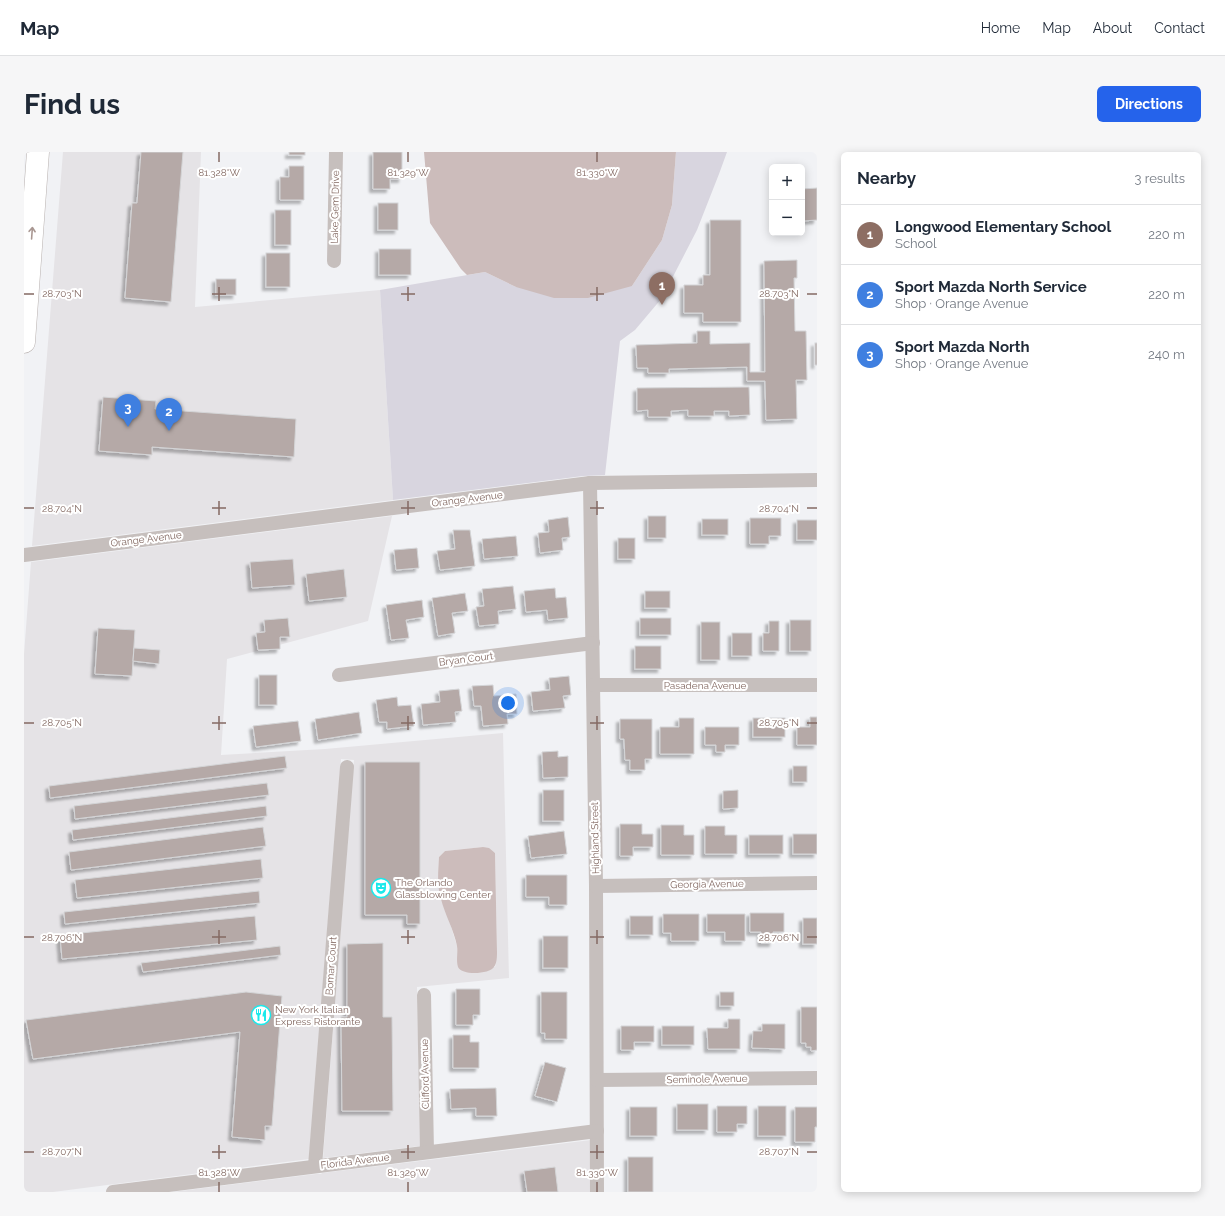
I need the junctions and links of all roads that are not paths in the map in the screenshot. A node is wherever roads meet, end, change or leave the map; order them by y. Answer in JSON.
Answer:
{"nodes":[{"id":1,"x":38,"y":152,"type":"edge"},
{"id":2,"x":336,"y":152,"type":"edge"},
{"id":3,"x":334,"y":261,"type":"dead end"},
{"id":4,"x":24,"y":342,"type":"edge"},
{"id":5,"x":817,"y":480,"type":"edge"},
{"id":6,"x":590,"y":483,"type":"junction"},
{"id":7,"x":24,"y":555,"type":"edge"},
{"id":8,"x":593,"y":644,"type":"junction"},
{"id":9,"x":339,"y":675,"type":"dead end"},
{"id":10,"x":593,"y":685,"type":"junction"},
{"id":11,"x":817,"y":685,"type":"edge"},
{"id":12,"x":347,"y":767,"type":"dead end"},
{"id":13,"x":817,"y":883,"type":"edge"},
{"id":14,"x":596,"y":886,"type":"junction"},
{"id":15,"x":424,"y":995,"type":"dead end"},
{"id":16,"x":817,"y":1078,"type":"edge"},
{"id":17,"x":597,"y":1080,"type":"junction"},
{"id":18,"x":597,"y":1132,"type":"junction"},
{"id":19,"x":427,"y":1152,"type":"junction"},
{"id":20,"x":315,"y":1166,"type":"junction"},
{"id":21,"x":113,"y":1192,"type":"edge"},
{"id":22,"x":598,"y":1192,"type":"edge"}],
"edges":[{"from":4,"to":1,"type":"main road","one_way":true},
{"from":2,"to":3,"type":"street","name":"Lake Gem Drive"},
{"from":5,"to":6,"type":"street","name":"Orange Avenue"},
{"from":6,"to":7,"type":"street","name":"Orange Avenue"},
{"from":6,"to":8,"type":"street","name":"Highland Street"},
{"from":8,"to":9,"type":"street","name":"Bryan Court"},
{"from":8,"to":10,"type":"street","name":"Highland Street"},
{"from":10,"to":11,"type":"street","name":"Pasadena Avenue"},
{"from":10,"to":14,"type":"street","name":"Highland Street"},
{"from":12,"to":20,"type":"street","name":"Bomar Court"},
{"from":13,"to":14,"type":"street","name":"Georgia Avenue"},
{"from":14,"to":17,"type":"street","name":"Highland Street"},
{"from":15,"to":19,"type":"street","name":"Clifford Avenue"},
{"from":16,"to":17,"type":"street","name":"Seminole Avenue"},
{"from":17,"to":18,"type":"street","name":"Highland Street"},
{"from":18,"to":19,"type":"street","name":"Florida Avenue"},
{"from":18,"to":22,"type":"street","name":"Highland Street"},
{"from":19,"to":20,"type":"street","name":"Florida Avenue"},
{"from":20,"to":21,"type":"street","name":"Florida Avenue"}]}
